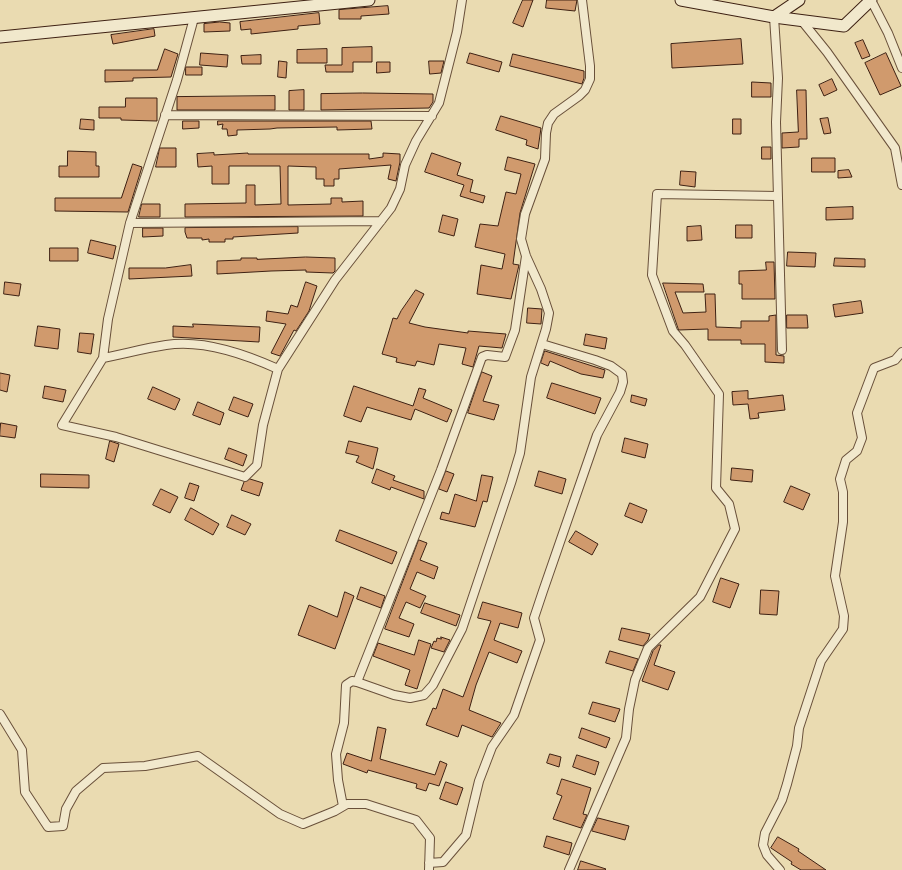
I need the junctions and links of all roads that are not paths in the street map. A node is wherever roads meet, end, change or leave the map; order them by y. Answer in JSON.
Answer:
{"nodes":[{"id":1,"x":366,"y":0,"type":"edge"},
{"id":2,"x":370,"y":0,"type":"edge"},
{"id":3,"x":462,"y":0,"type":"edge"},
{"id":4,"x":582,"y":0,"type":"edge"},
{"id":5,"x":681,"y":0,"type":"edge"},
{"id":6,"x":799,"y":0,"type":"edge"},
{"id":7,"x":871,"y":0,"type":"edge"},
{"id":8,"x":194,"y":18,"type":"junction"},
{"id":9,"x":774,"y":18,"type":"junction"},
{"id":10,"x":802,"y":21,"type":"junction"},
{"id":11,"x":0,"y":37,"type":"edge"},
{"id":12,"x":902,"y":68,"type":"edge"},
{"id":13,"x":165,"y":115,"type":"junction"},
{"id":14,"x":432,"y":116,"type":"junction"},
{"id":15,"x":902,"y":185,"type":"edge"},
{"id":16,"x":777,"y":196,"type":"junction"},
{"id":17,"x":381,"y":221,"type":"junction"},
{"id":18,"x":130,"y":223,"type":"junction"},
{"id":19,"x":526,"y":256,"type":"junction"},
{"id":20,"x":542,"y":344,"type":"junction"},
{"id":21,"x":782,"y":350,"type":"dead end"},
{"id":22,"x":902,"y":352,"type":"edge"},
{"id":23,"x":103,"y":358,"type":"junction"},
{"id":24,"x":278,"y":369,"type":"junction"},
{"id":25,"x":357,"y":682,"type":"junction"},
{"id":26,"x":0,"y":714,"type":"edge"},
{"id":27,"x":343,"y":806,"type":"junction"},
{"id":28,"x":429,"y":866,"type":"edge"},
{"id":29,"x":569,"y":870,"type":"edge"},
{"id":30,"x":780,"y":870,"type":"edge"}],
"edges":[{"from":1,"to":2,"type":"street"},
{"from":1,"to":8,"type":"street"},
{"from":3,"to":14,"type":"street"},
{"from":4,"to":19,"type":"street"},
{"from":5,"to":9,"type":"street"},
{"from":6,"to":9,"type":"street"},
{"from":7,"to":10,"type":"street"},
{"from":7,"to":12,"type":"street"},
{"from":8,"to":11,"type":"street"},
{"from":8,"to":13,"type":"street"},
{"from":9,"to":10,"type":"street"},
{"from":9,"to":16,"type":"street"},
{"from":10,"to":15,"type":"street"},
{"from":13,"to":14,"type":"street"},
{"from":13,"to":18,"type":"street"},
{"from":14,"to":17,"type":"street"},
{"from":16,"to":21,"type":"street"},
{"from":16,"to":29,"type":"street"},
{"from":17,"to":18,"type":"street"},
{"from":17,"to":24,"type":"street"},
{"from":18,"to":23,"type":"street"},
{"from":19,"to":20,"type":"street"},
{"from":19,"to":25,"type":"street"},
{"from":20,"to":25,"type":"street"},
{"from":20,"to":28,"type":"street"},
{"from":22,"to":30,"type":"street"},
{"from":23,"to":24,"type":"street"},
{"from":23,"to":24,"type":"street"},
{"from":25,"to":27,"type":"street"},
{"from":26,"to":27,"type":"street"},
{"from":27,"to":28,"type":"street"}]}
